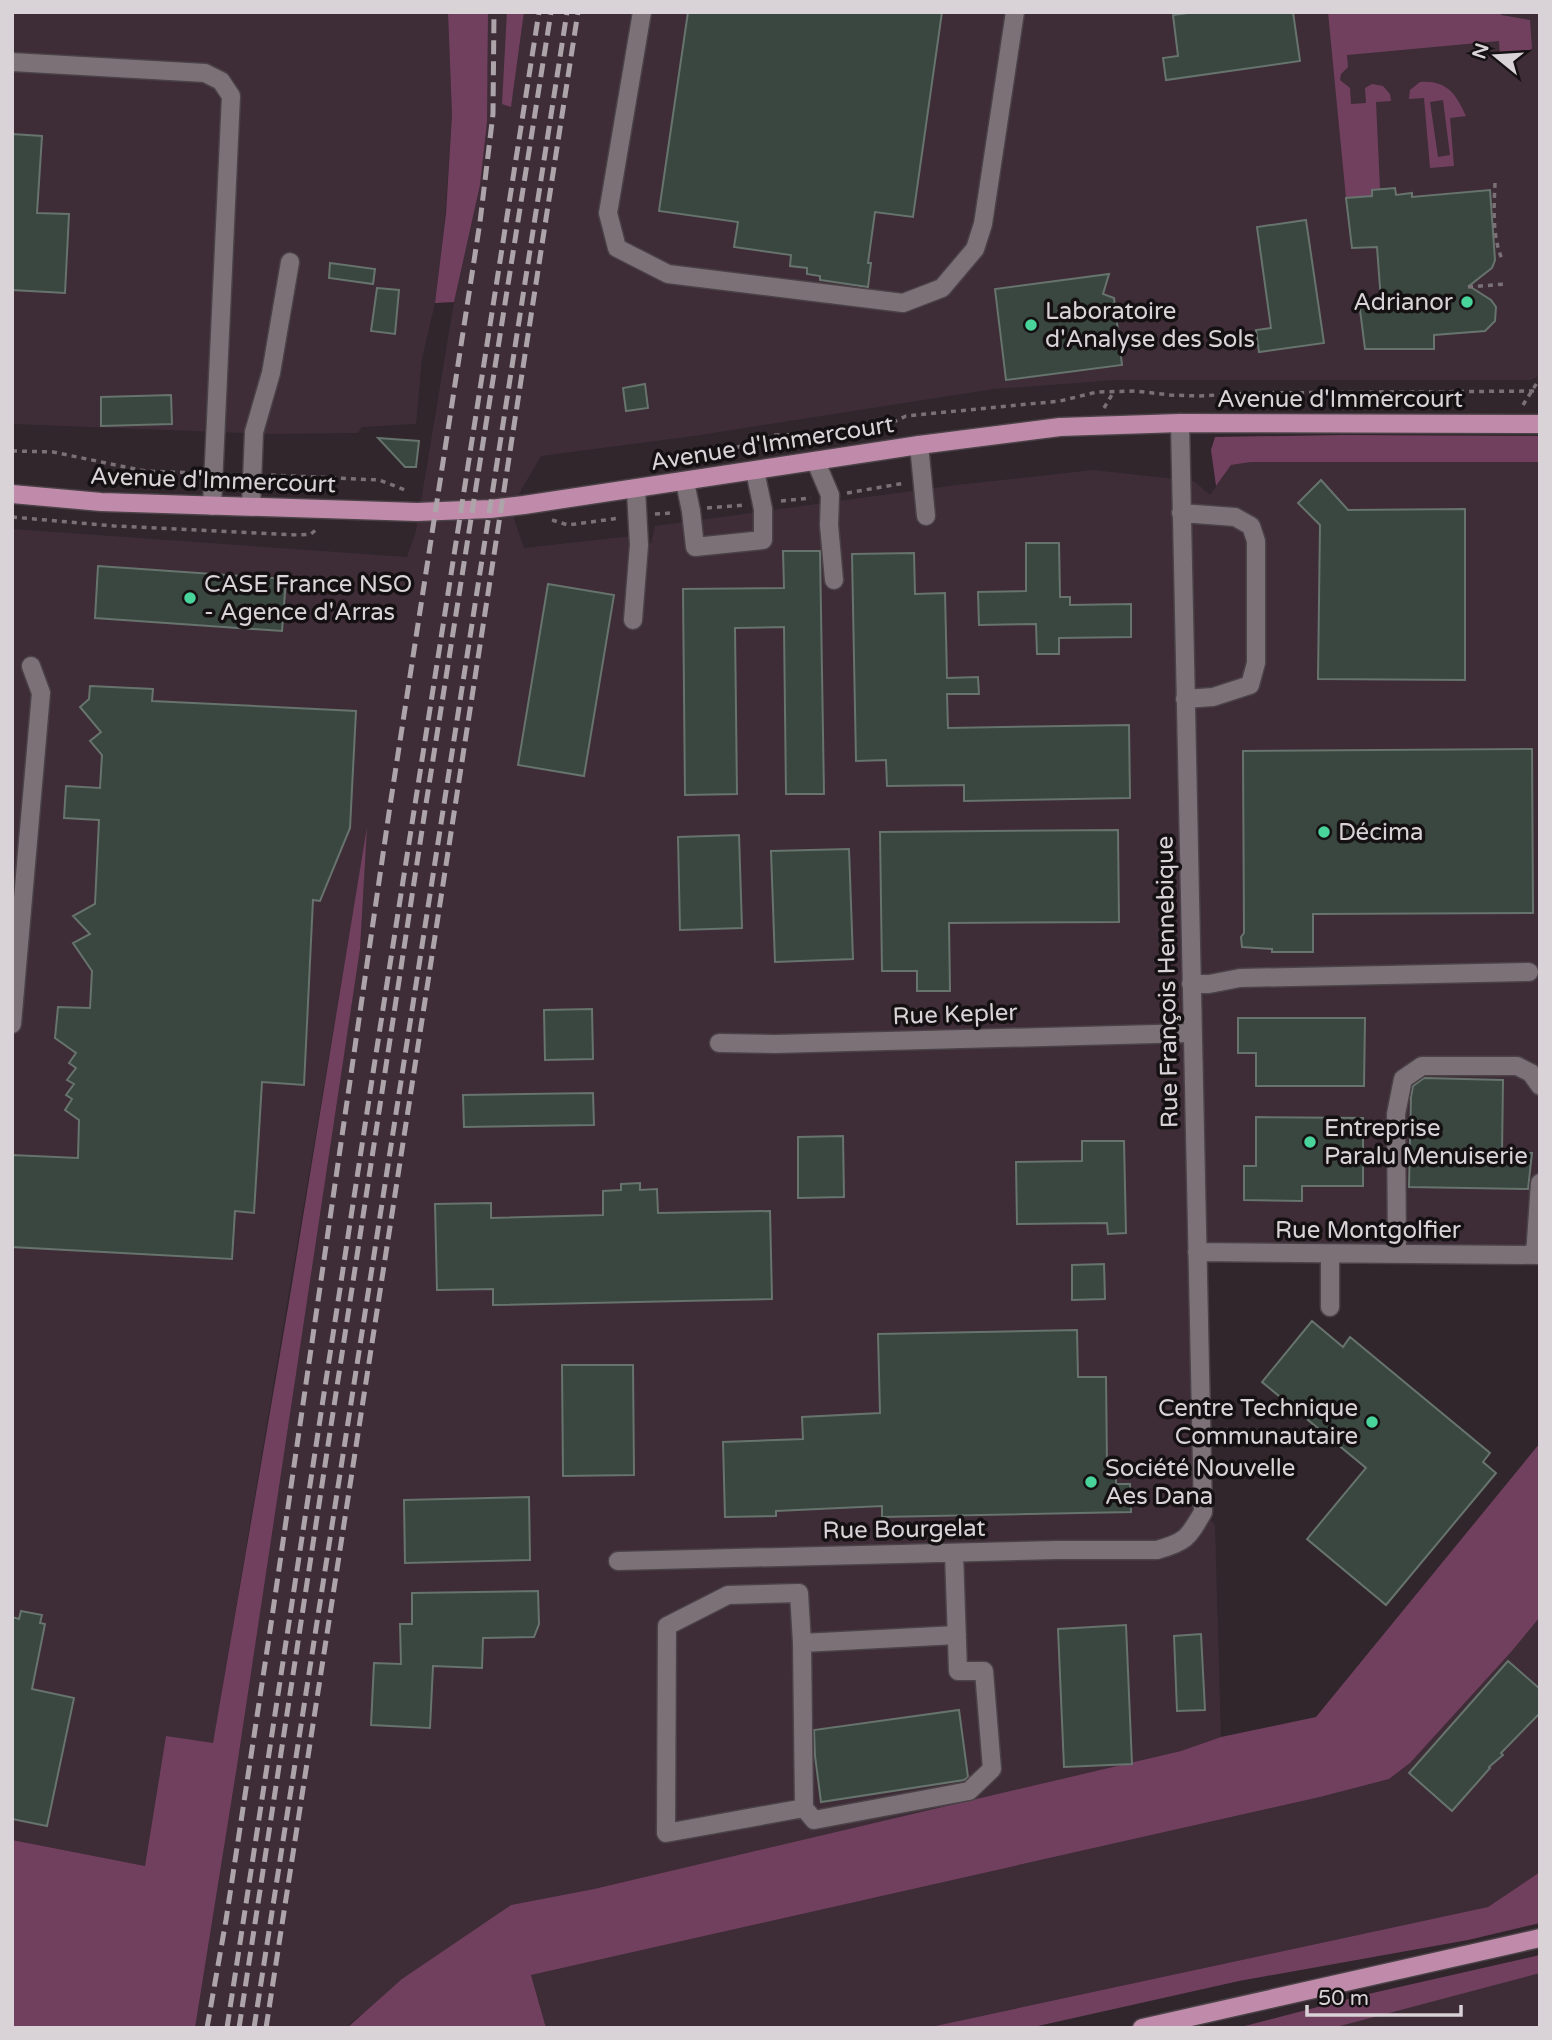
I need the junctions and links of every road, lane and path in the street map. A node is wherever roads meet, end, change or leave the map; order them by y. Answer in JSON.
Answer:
{"nodes":[{"id":1,"x":642,"y":12,"type":"edge"},
{"id":2,"x":1015,"y":12,"type":"edge"},
{"id":3,"x":12,"y":62,"type":"edge"},
{"id":4,"x":1495,"y":183,"type":"dead end"},
{"id":5,"x":1502,"y":259,"type":"dead end"},
{"id":6,"x":290,"y":262,"type":"dead end"},
{"id":7,"x":1505,"y":284,"type":"dead end"},
{"id":8,"x":1468,"y":287,"type":"dead end"},
{"id":9,"x":1540,"y":378,"type":"edge"},
{"id":10,"x":1531,"y":391,"type":"junction"},
{"id":11,"x":1540,"y":391,"type":"edge"},
{"id":12,"x":1180,"y":423,"type":"junction"},
{"id":13,"x":1540,"y":424,"type":"edge"},
{"id":14,"x":919,"y":445,"type":"junction"},
{"id":15,"x":12,"y":451,"type":"edge"},
{"id":16,"x":674,"y":461,"type":"dead end"},
{"id":17,"x":816,"y":462,"type":"junction"},
{"id":18,"x":755,"y":471,"type":"junction"},
{"id":19,"x":214,"y":473,"type":"junction"},
{"id":20,"x":252,"y":474,"type":"junction"},
{"id":21,"x":685,"y":482,"type":"junction"},
{"id":22,"x":636,"y":490,"type":"junction"},
{"id":23,"x":12,"y":494,"type":"edge"},
{"id":24,"x":417,"y":495,"type":"dead end"},
{"id":25,"x":212,"y":506,"type":"junction"},
{"id":26,"x":251,"y":506,"type":"junction"},
{"id":27,"x":1181,"y":513,"type":"junction"},
{"id":28,"x":926,"y":516,"type":"dead end"},
{"id":29,"x":834,"y":580,"type":"dead end"},
{"id":30,"x":633,"y":620,"type":"dead end"},
{"id":31,"x":31,"y":666,"type":"dead end"},
{"id":32,"x":1185,"y":699,"type":"junction"},
{"id":33,"x":1529,"y":972,"type":"dead end"},
{"id":34,"x":1191,"y":984,"type":"junction"},
{"id":35,"x":12,"y":1024,"type":"edge"},
{"id":36,"x":1192,"y":1034,"type":"junction"},
{"id":37,"x":719,"y":1043,"type":"dead end"},
{"id":38,"x":1540,"y":1086,"type":"edge"},
{"id":39,"x":1540,"y":1183,"type":"edge"},
{"id":40,"x":1197,"y":1252,"type":"junction"},
{"id":41,"x":1330,"y":1254,"type":"junction"},
{"id":42,"x":1397,"y":1254,"type":"junction"},
{"id":43,"x":1537,"y":1255,"type":"edge"},
{"id":44,"x":1330,"y":1307,"type":"dead end"},
{"id":45,"x":1189,"y":1537,"type":"joint"},
{"id":46,"x":954,"y":1552,"type":"junction"},
{"id":47,"x":618,"y":1562,"type":"dead end"},
{"id":48,"x":957,"y":1635,"type":"junction"},
{"id":49,"x":802,"y":1643,"type":"junction"},
{"id":50,"x":804,"y":1808,"type":"junction"},
{"id":51,"x":1540,"y":1937,"type":"edge"},
{"id":52,"x":1142,"y":2028,"type":"edge"}],
"edges":[{"from":1,"to":2,"type":"street"},
{"from":3,"to":19,"type":"street"},
{"from":4,"to":5,"type":"path"},
{"from":6,"to":20,"type":"street"},
{"from":7,"to":8,"type":"path"},
{"from":9,"to":10,"type":"path"},
{"from":10,"to":11,"type":"path"},
{"from":10,"to":16,"type":"path"},
{"from":12,"to":13,"type":"main road","name":"Avenue d'Immercourt"},
{"from":12,"to":14,"type":"main road","name":"Avenue d'Immercourt"},
{"from":12,"to":27,"type":"street","name":"Rue François Hennebique"},
{"from":14,"to":17,"type":"main road","name":"Avenue d'Immercourt"},
{"from":14,"to":28,"type":"street"},
{"from":15,"to":19,"type":"path"},
{"from":17,"to":18,"type":"main road","name":"Avenue d'Immercourt"},
{"from":17,"to":29,"type":"street"},
{"from":18,"to":21,"type":"main road","name":"Avenue d'Immercourt"},
{"from":18,"to":21,"type":"street"},
{"from":19,"to":25,"type":"street"},
{"from":20,"to":24,"type":"path"},
{"from":20,"to":26,"type":"street"},
{"from":21,"to":22,"type":"main road","name":"Avenue d'Immercourt"},
{"from":22,"to":26,"type":"main road","name":"Avenue d'Immercourt"},
{"from":22,"to":30,"type":"street"},
{"from":23,"to":25,"type":"main road","name":"Avenue d'Immercourt"},
{"from":25,"to":26,"type":"main road","name":"Avenue d'Immercourt"},
{"from":27,"to":32,"type":"street","name":"Rue François Hennebique"},
{"from":27,"to":32,"type":"street"},
{"from":31,"to":35,"type":"street"},
{"from":32,"to":34,"type":"street","name":"Rue François Hennebique"},
{"from":33,"to":34,"type":"street"},
{"from":34,"to":36,"type":"street","name":"Rue François Hennebique"},
{"from":36,"to":37,"type":"street","name":"Rue Kepler"},
{"from":36,"to":40,"type":"street","name":"Rue François Hennebique"},
{"from":38,"to":42,"type":"street"},
{"from":39,"to":43,"type":"street"},
{"from":40,"to":41,"type":"street","name":"Rue Montgolfier"},
{"from":40,"to":45,"type":"street","name":"Rue François Hennebique"},
{"from":41,"to":42,"type":"street","name":"Rue Montgolfier"},
{"from":41,"to":44,"type":"street"},
{"from":42,"to":43,"type":"street","name":"Rue Montgolfier"},
{"from":45,"to":46,"type":"street","name":"Rue Bourgelat"},
{"from":46,"to":47,"type":"street","name":"Rue Bourgelat"},
{"from":46,"to":48,"type":"street"},
{"from":48,"to":49,"type":"street"},
{"from":48,"to":50,"type":"street"},
{"from":49,"to":50,"type":"street"},
{"from":49,"to":50,"type":"street"},
{"from":51,"to":52,"type":"main road"}]}
